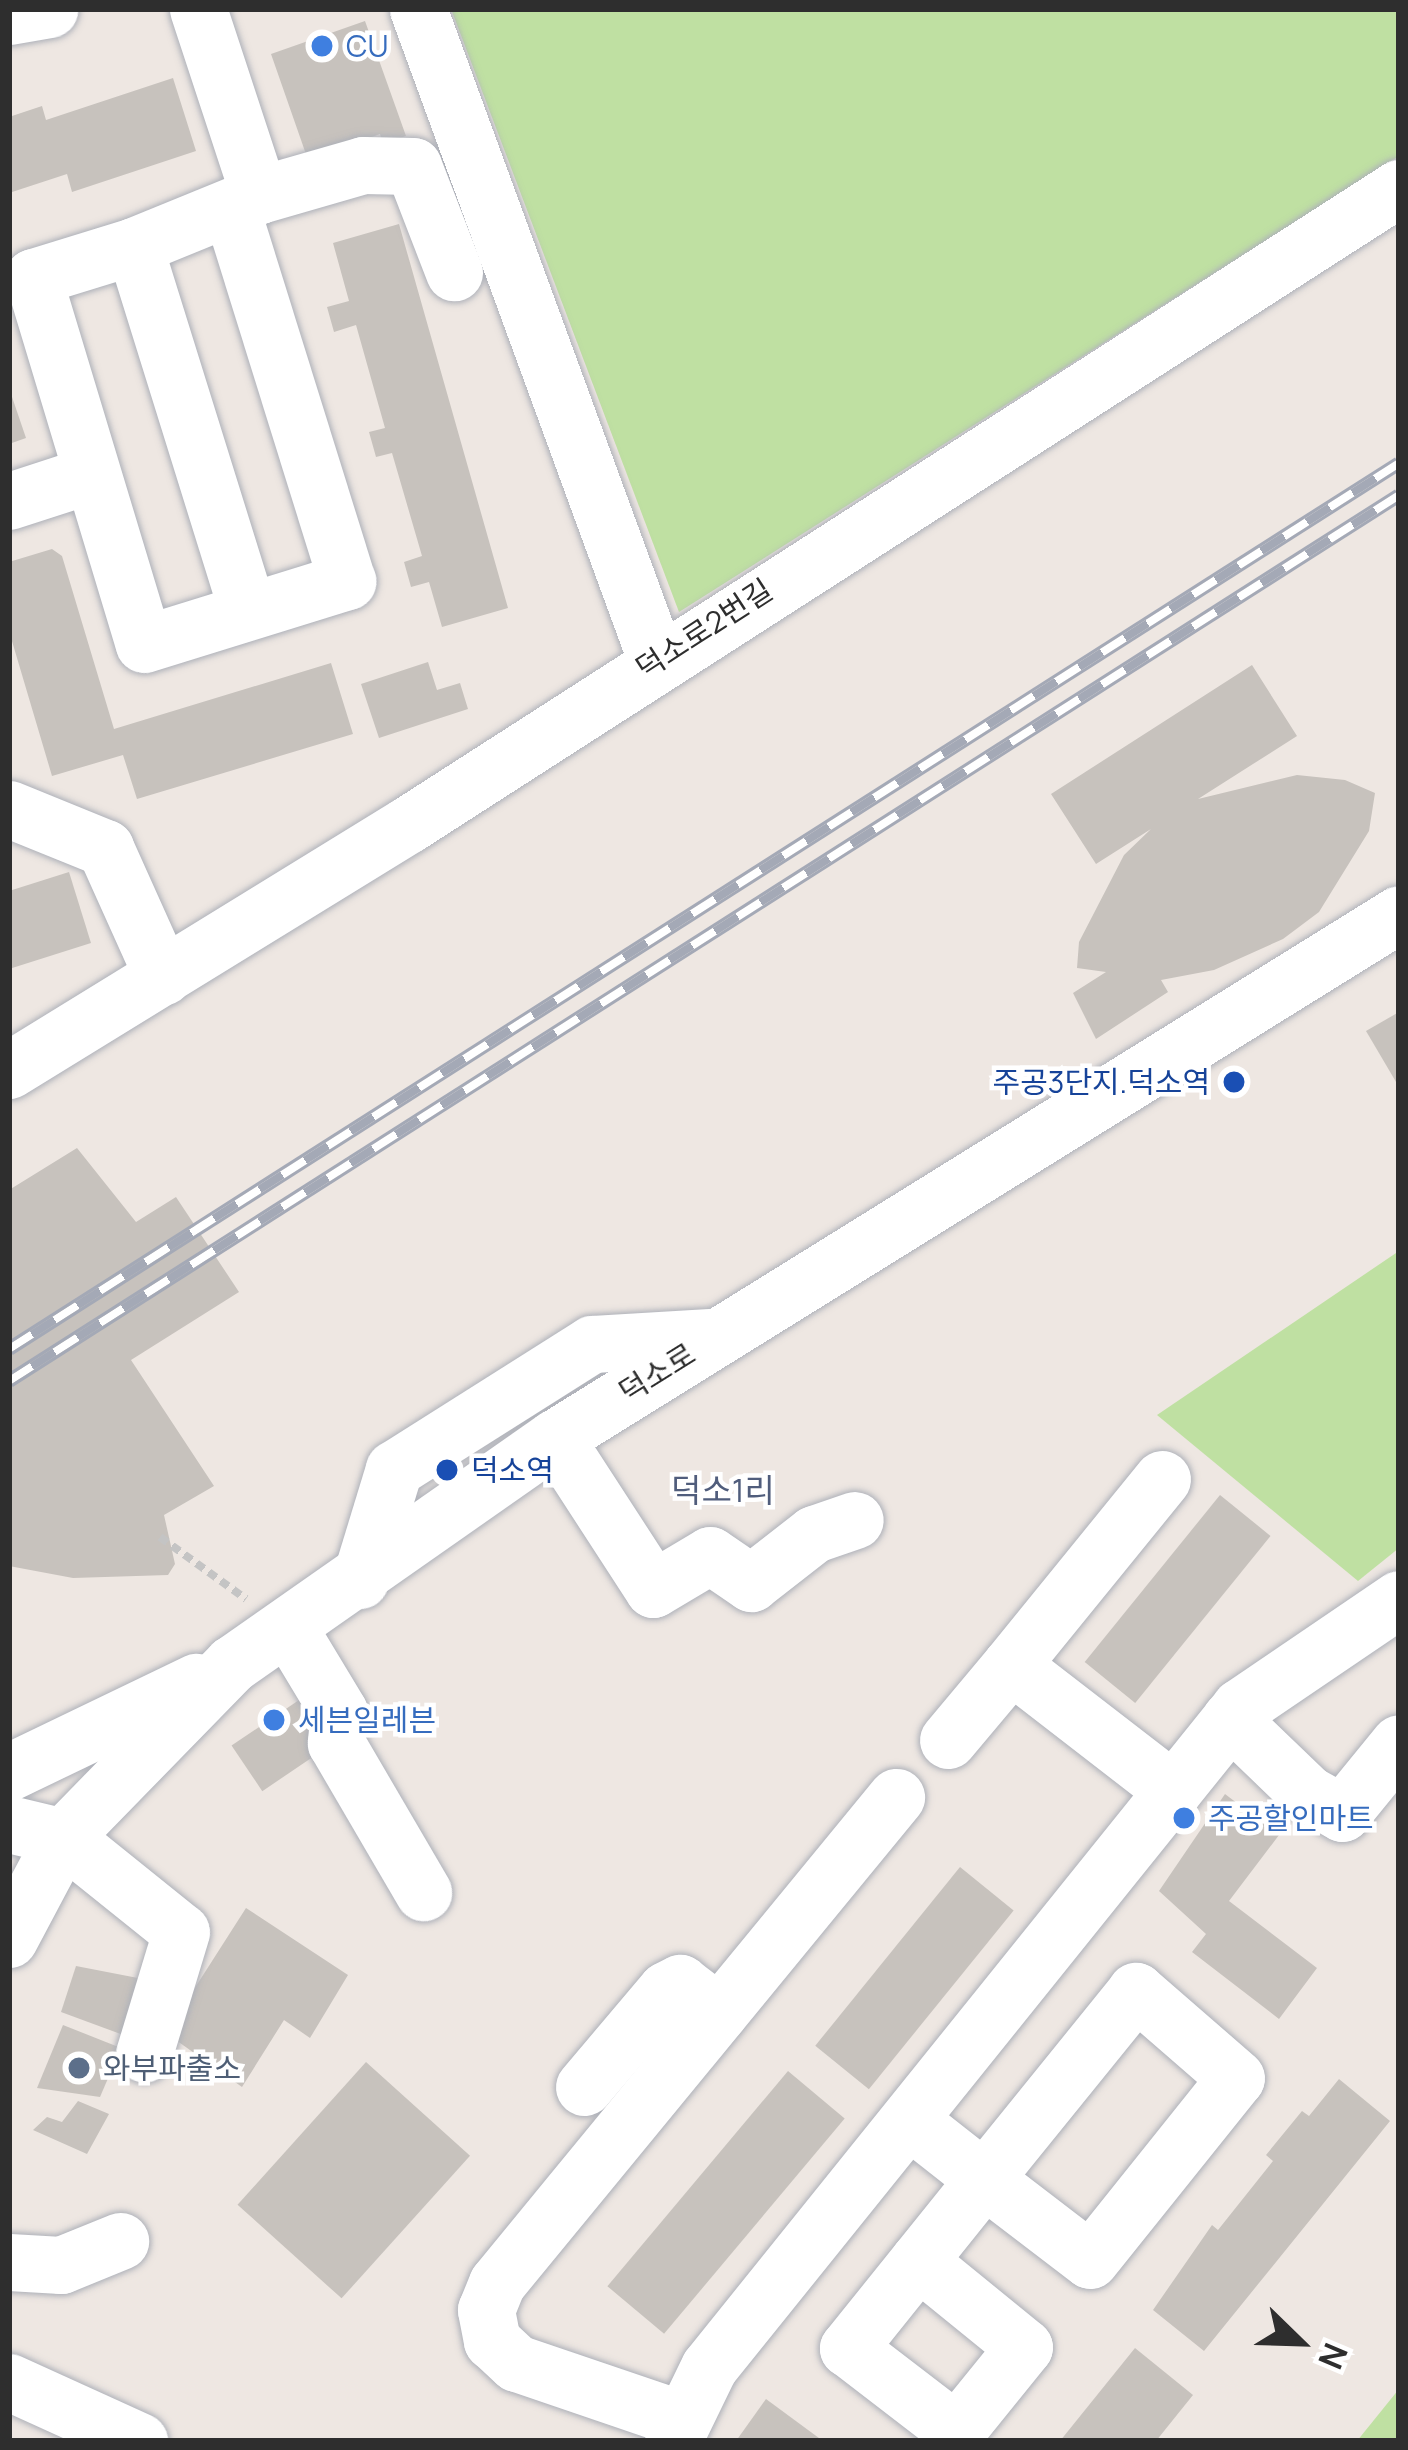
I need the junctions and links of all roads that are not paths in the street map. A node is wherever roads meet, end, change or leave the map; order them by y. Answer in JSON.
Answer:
{"nodes":[{"id":1,"x":49,"y":9,"type":"edge"},
{"id":2,"x":198,"y":9,"type":"edge"},
{"id":3,"x":418,"y":9,"type":"edge"},
{"id":4,"x":9,"y":16,"type":"edge"},
{"id":5,"x":1399,"y":188,"type":"edge"},
{"id":6,"x":245,"y":201,"type":"junction"},
{"id":7,"x":134,"y":246,"type":"junction"},
{"id":8,"x":454,"y":272,"type":"dead end"},
{"id":9,"x":92,"y":474,"type":"junction"},
{"id":10,"x":9,"y":501,"type":"edge"},
{"id":11,"x":248,"y":610,"type":"junction"},
{"id":12,"x":656,"y":659,"type":"junction"},
{"id":13,"x":9,"y":808,"type":"edge"},
{"id":14,"x":1399,"y":914,"type":"edge"},
{"id":15,"x":164,"y":977,"type":"junction"},
{"id":16,"x":9,"y":1070,"type":"edge"},
{"id":17,"x":715,"y":1336,"type":"junction"},
{"id":18,"x":555,"y":1438,"type":"junction"},
{"id":19,"x":1162,"y":1479,"type":"dead end"},
{"id":20,"x":855,"y":1520,"type":"dead end"},
{"id":21,"x":360,"y":1580,"type":"junction"},
{"id":22,"x":1399,"y":1599,"type":"edge"},
{"id":23,"x":271,"y":1619,"type":"junction"},
{"id":24,"x":232,"y":1664,"type":"junction"},
{"id":25,"x":1012,"y":1665,"type":"junction"},
{"id":26,"x":1230,"y":1719,"type":"junction"},
{"id":27,"x":948,"y":1740,"type":"dead end"},
{"id":28,"x":1399,"y":1743,"type":"edge"},
{"id":29,"x":9,"y":1772,"type":"edge"},
{"id":30,"x":1173,"y":1790,"type":"junction"},
{"id":31,"x":896,"y":1797,"type":"dead end"},
{"id":32,"x":9,"y":1824,"type":"edge"},
{"id":33,"x":63,"y":1838,"type":"junction"},
{"id":34,"x":424,"y":1892,"type":"dead end"},
{"id":35,"x":9,"y":1939,"type":"edge"},
{"id":36,"x":719,"y":2013,"type":"junction"},
{"id":37,"x":144,"y":2054,"type":"dead end"},
{"id":38,"x":584,"y":2086,"type":"dead end"},
{"id":39,"x":909,"y":2120,"type":"junction"},
{"id":40,"x":985,"y":2179,"type":"junction"},
{"id":41,"x":120,"y":2241,"type":"dead end"},
{"id":42,"x":9,"y":2261,"type":"edge"},
{"id":43,"x":918,"y":2261,"type":"dead end"},
{"id":44,"x":9,"y":2383,"type":"edge"},
{"id":45,"x":63,"y":2425,"type":"edge"},
{"id":46,"x":675,"y":2430,"type":"edge"},
{"id":47,"x":139,"y":2441,"type":"edge"}],
"edges":[{"from":1,"to":4,"type":"street"},
{"from":2,"to":6,"type":"street"},
{"from":3,"to":12,"type":"street"},
{"from":5,"to":12,"type":"street","name":"덕소로2번길"},
{"from":6,"to":7,"type":"street"},
{"from":6,"to":8,"type":"street"},
{"from":6,"to":11,"type":"street"},
{"from":7,"to":9,"type":"street"},
{"from":7,"to":11,"type":"street"},
{"from":9,"to":10,"type":"street"},
{"from":9,"to":11,"type":"street"},
{"from":12,"to":15,"type":"street","name":"덕소로2번길"},
{"from":13,"to":15,"type":"street"},
{"from":14,"to":17,"type":"street","name":"덕소로"},
{"from":15,"to":16,"type":"street","name":"덕소로2번길"},
{"from":17,"to":18,"type":"street","name":"덕소로"},
{"from":17,"to":21,"type":"street"},
{"from":18,"to":20,"type":"street"},
{"from":18,"to":21,"type":"street","name":"덕소로"},
{"from":19,"to":25,"type":"street"},
{"from":21,"to":23,"type":"street","name":"덕소로"},
{"from":22,"to":26,"type":"street"},
{"from":23,"to":24,"type":"street","name":"덕소로"},
{"from":23,"to":34,"type":"street"},
{"from":24,"to":29,"type":"street"},
{"from":24,"to":33,"type":"street","name":"덕소로"},
{"from":25,"to":27,"type":"street"},
{"from":25,"to":30,"type":"street"},
{"from":26,"to":28,"type":"street"},
{"from":26,"to":30,"type":"street"},
{"from":30,"to":39,"type":"street"},
{"from":31,"to":36,"type":"street"},
{"from":32,"to":33,"type":"street"},
{"from":33,"to":35,"type":"street","name":"덕소로"},
{"from":33,"to":37,"type":"street"},
{"from":36,"to":38,"type":"street"},
{"from":36,"to":46,"type":"street"},
{"from":39,"to":40,"type":"street"},
{"from":39,"to":46,"type":"street"},
{"from":40,"to":40,"type":"street"},
{"from":40,"to":43,"type":"street"},
{"from":41,"to":42,"type":"street"},
{"from":44,"to":45,"type":"street"},
{"from":45,"to":47,"type":"street"}]}
